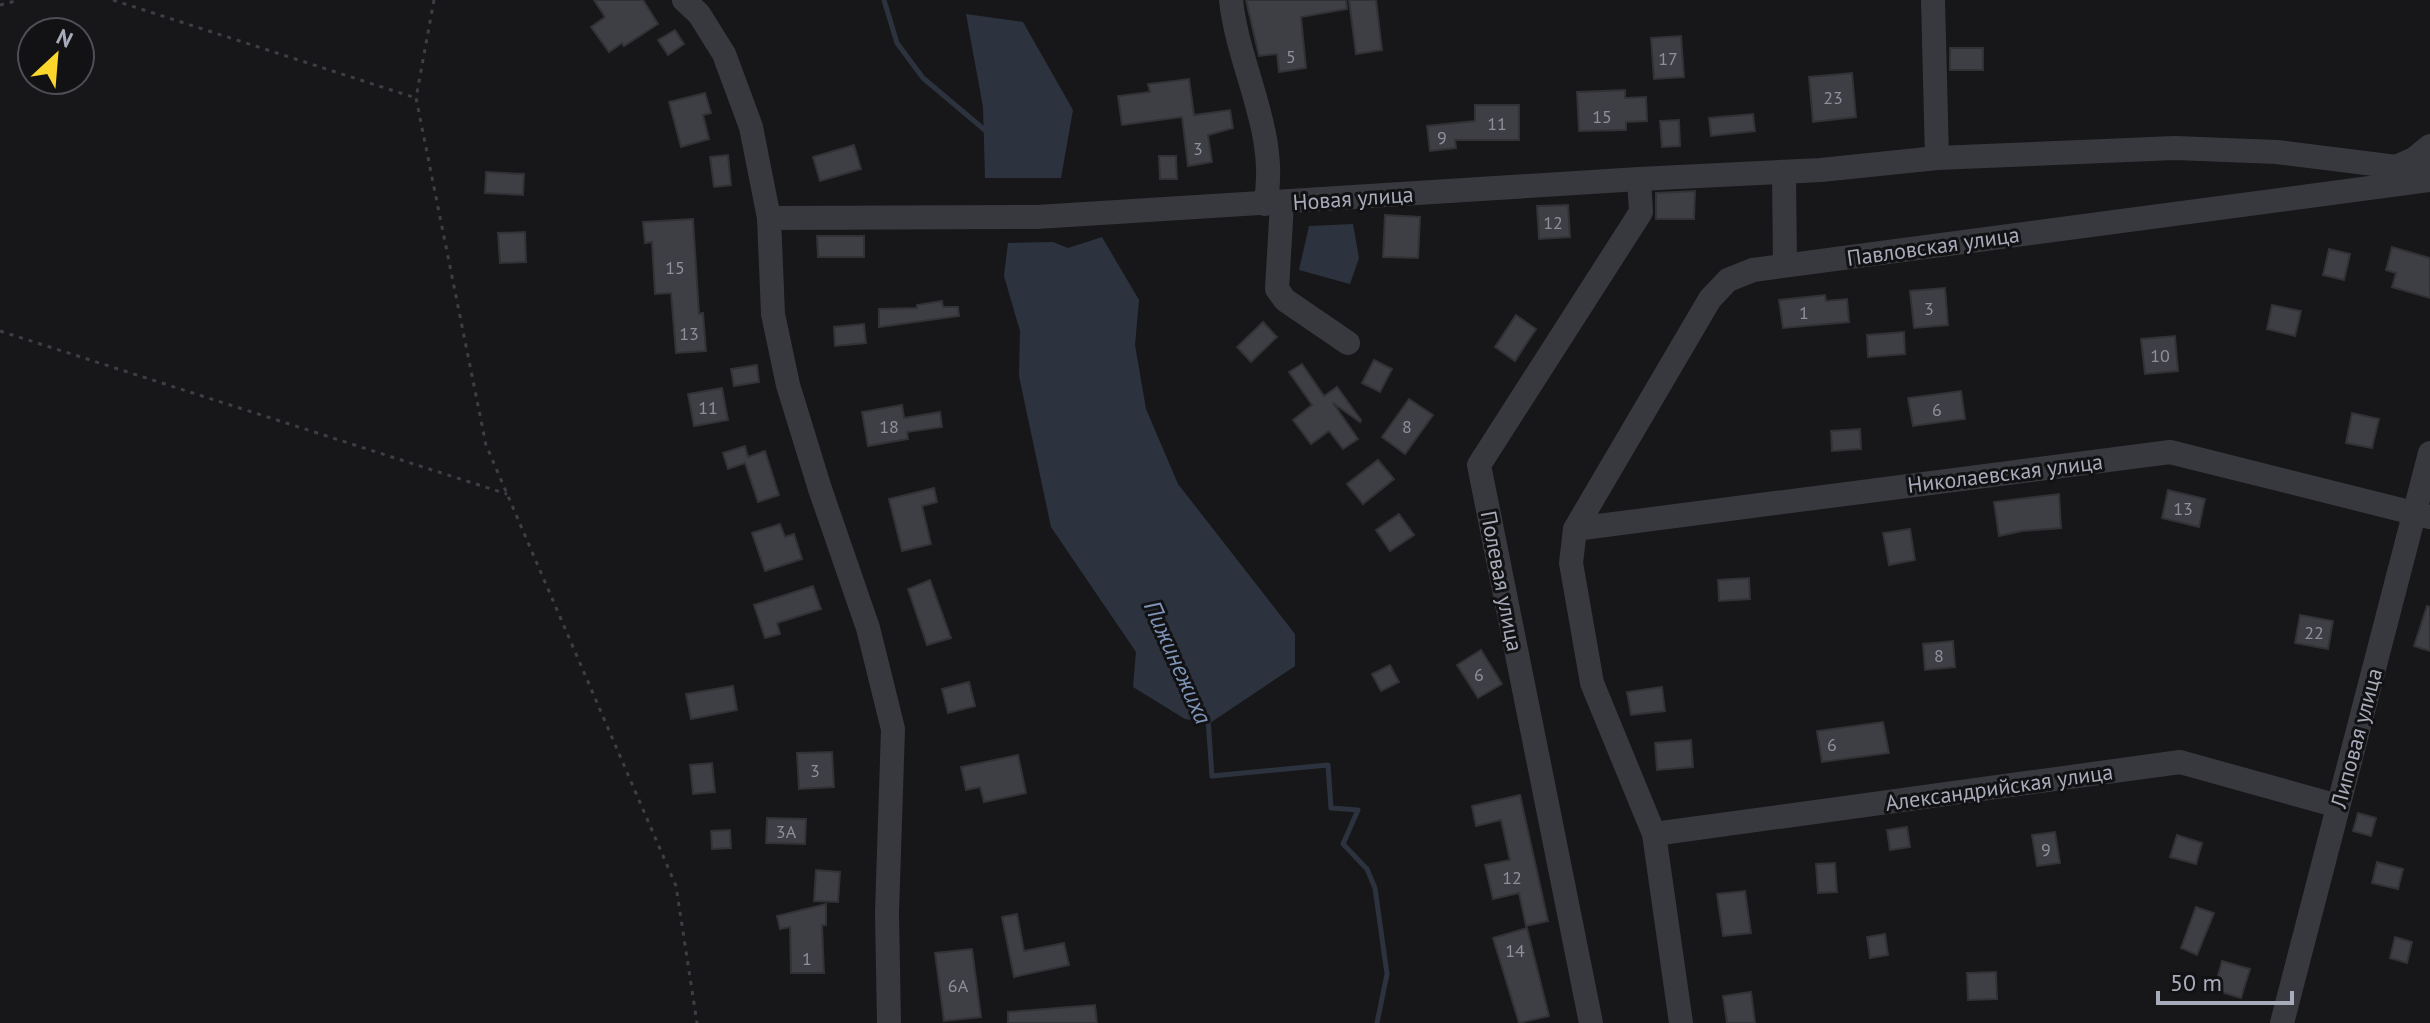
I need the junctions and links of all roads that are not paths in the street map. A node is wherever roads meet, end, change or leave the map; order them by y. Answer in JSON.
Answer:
{"nodes":[{"id":1,"x":684,"y":0,"type":"edge"},
{"id":2,"x":1231,"y":0,"type":"edge"},
{"id":3,"x":1933,"y":0,"type":"edge"},
{"id":4,"x":2430,"y":146,"type":"edge"},
{"id":5,"x":1937,"y":158,"type":"junction"},
{"id":6,"x":2398,"y":166,"type":"junction"},
{"id":7,"x":2430,"y":171,"type":"edge"},
{"id":8,"x":1784,"y":172,"type":"junction"},
{"id":9,"x":1639,"y":179,"type":"junction"},
{"id":10,"x":2430,"y":180,"type":"edge"},
{"id":11,"x":1273,"y":204,"type":"junction"},
{"id":12,"x":769,"y":218,"type":"junction"},
{"id":13,"x":1785,"y":265,"type":"junction"},
{"id":14,"x":1348,"y":343,"type":"dead end"},
{"id":15,"x":2430,"y":453,"type":"edge"},
{"id":16,"x":2423,"y":516,"type":"edge"},
{"id":17,"x":1575,"y":529,"type":"junction"},
{"id":18,"x":2338,"y":806,"type":"junction"},
{"id":19,"x":1654,"y":834,"type":"junction"},
{"id":20,"x":889,"y":1023,"type":"edge"},
{"id":21,"x":1591,"y":1023,"type":"edge"},
{"id":22,"x":1681,"y":1023,"type":"edge"},
{"id":23,"x":2282,"y":1023,"type":"edge"}],
"edges":[{"from":1,"to":12,"type":"street"},
{"from":2,"to":11,"type":"street"},
{"from":3,"to":5,"type":"street"},
{"from":4,"to":6,"type":"street"},
{"from":5,"to":6,"type":"street","name":"Новая улица"},
{"from":5,"to":8,"type":"street","name":"Новая улица"},
{"from":6,"to":7,"type":"street","name":"Новая улица"},
{"from":8,"to":9,"type":"street","name":"Новая улица"},
{"from":8,"to":13,"type":"street"},
{"from":9,"to":11,"type":"street","name":"Новая улица"},
{"from":9,"to":21,"type":"street","name":"Полевая улица"},
{"from":10,"to":13,"type":"street","name":"Павловская улица"},
{"from":11,"to":12,"type":"street","name":"Новая улица"},
{"from":11,"to":14,"type":"street"},
{"from":12,"to":20,"type":"street"},
{"from":13,"to":17,"type":"street","name":"Павловская улица"},
{"from":15,"to":16,"type":"street","name":"Липовая улица"},
{"from":16,"to":17,"type":"street","name":"Николаевская улица"},
{"from":16,"to":18,"type":"street","name":"Липовая улица"},
{"from":17,"to":19,"type":"street"},
{"from":18,"to":19,"type":"street","name":"Александрийская улица"},
{"from":18,"to":23,"type":"street","name":"Липовая улица"},
{"from":19,"to":22,"type":"street"}]}
